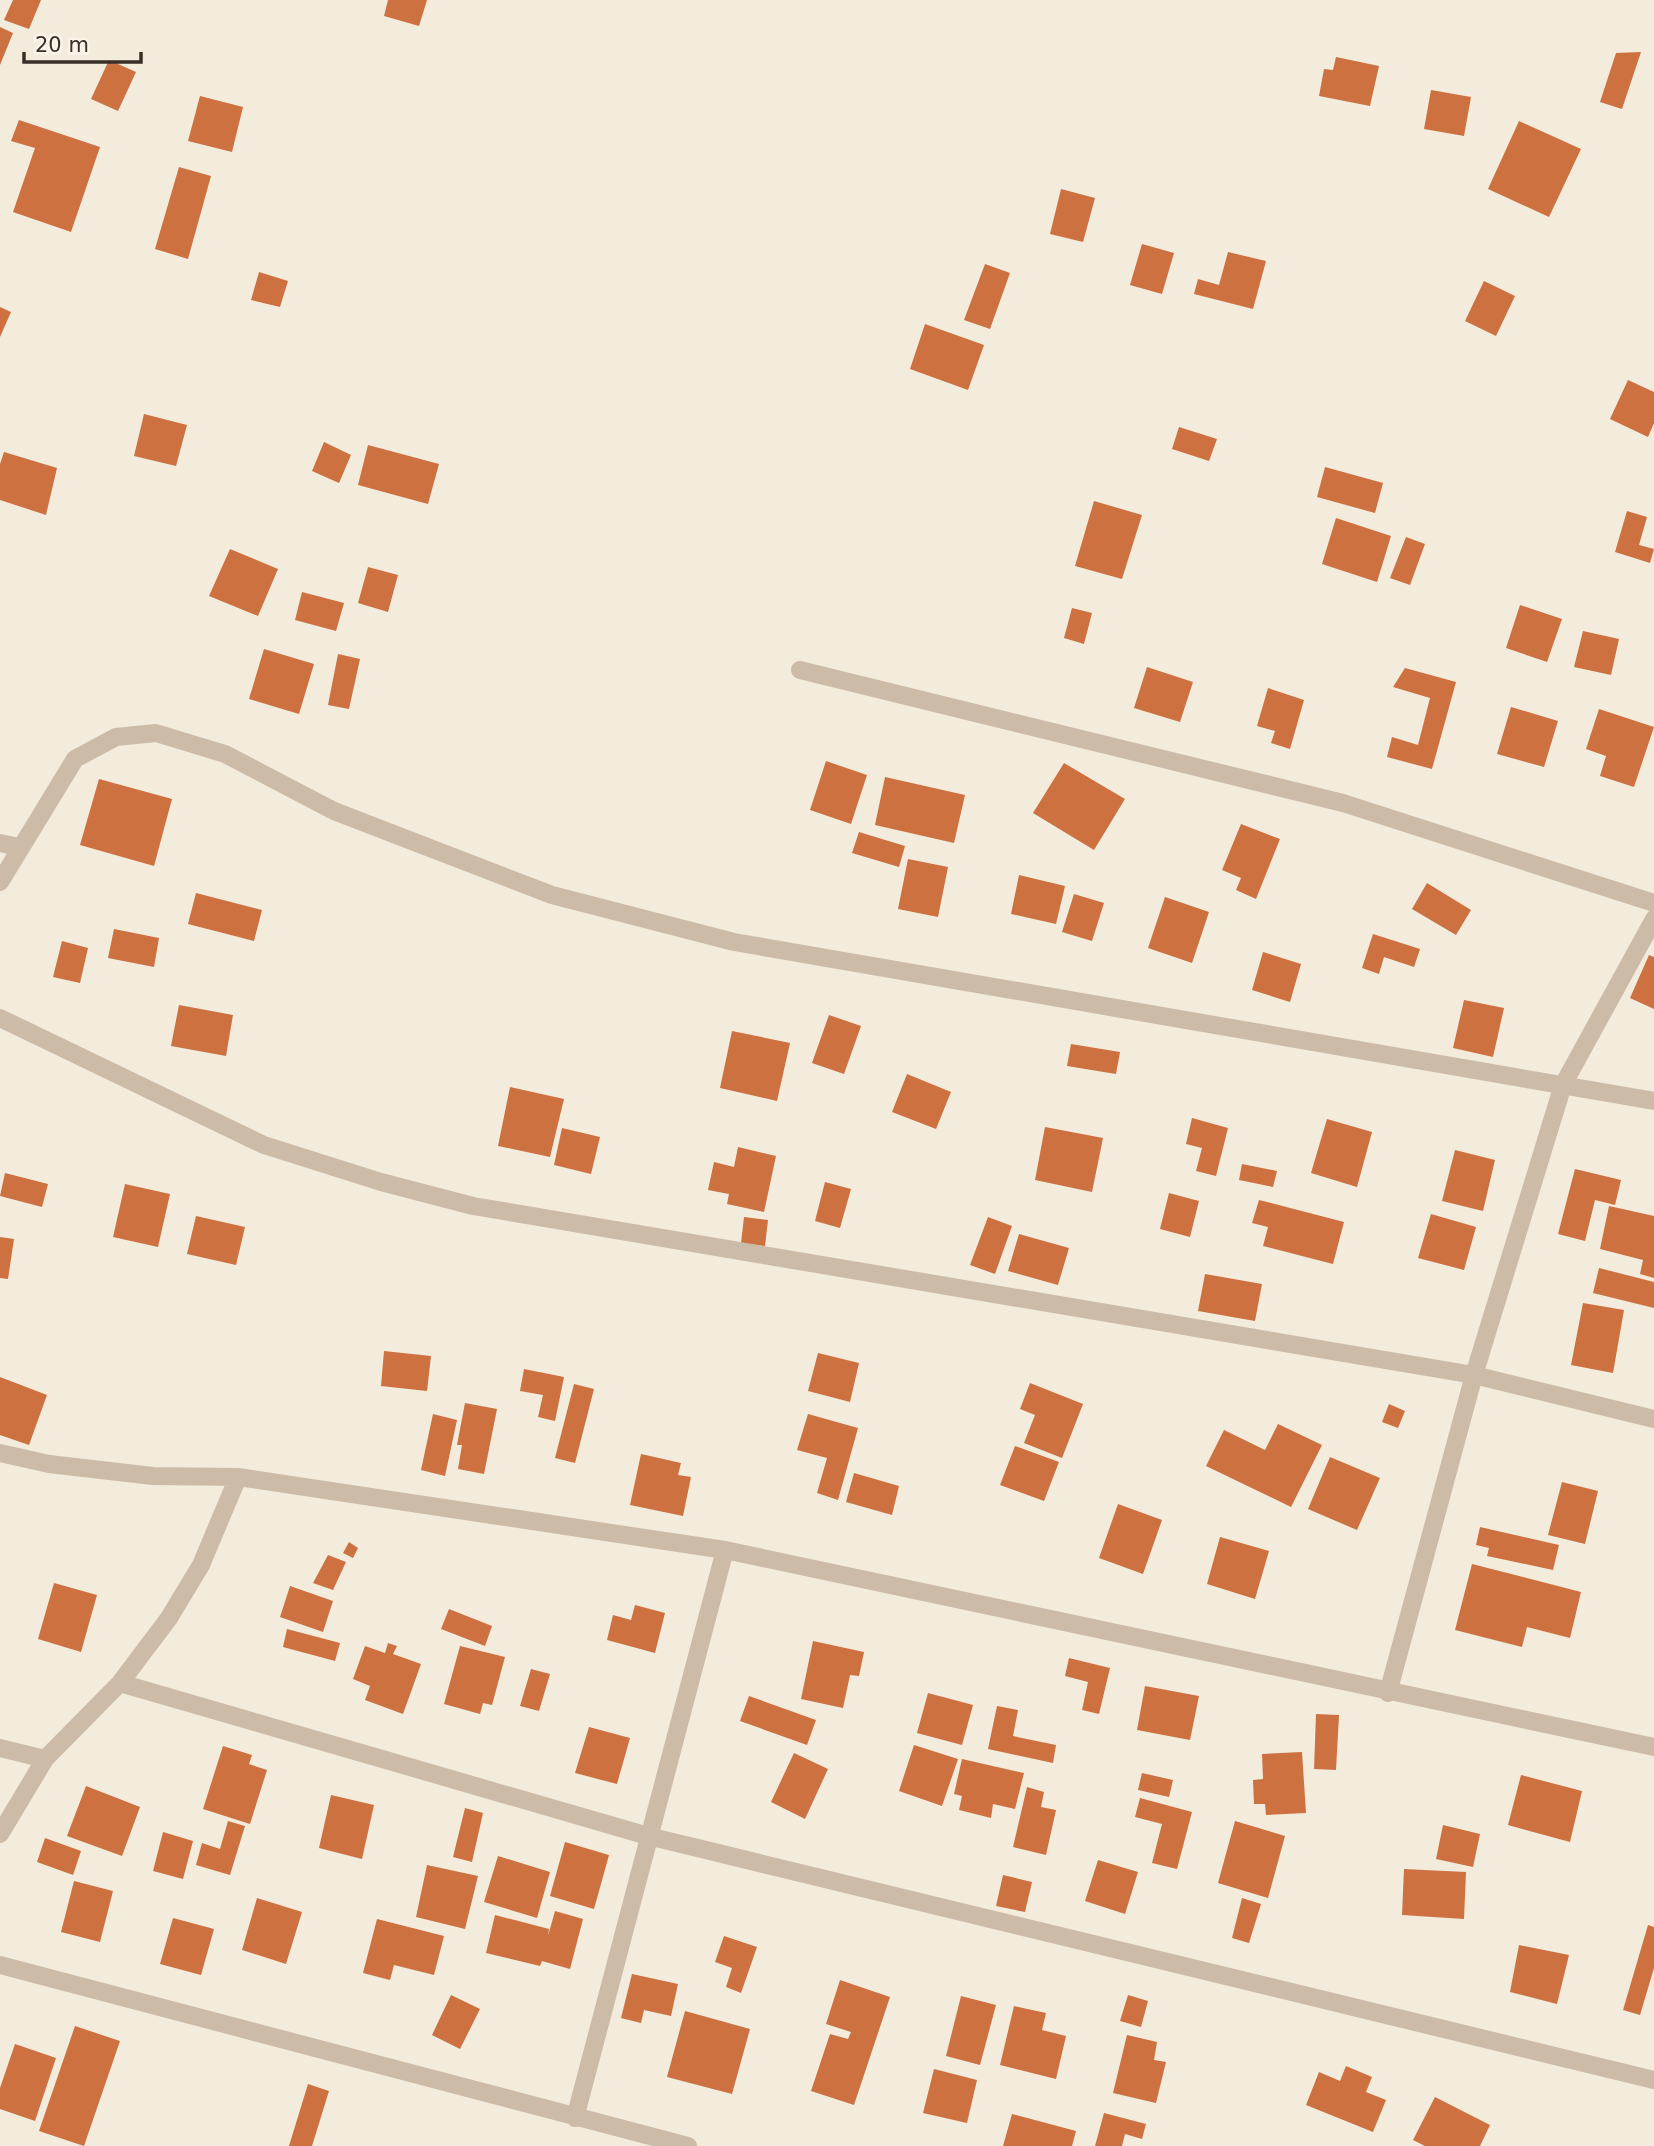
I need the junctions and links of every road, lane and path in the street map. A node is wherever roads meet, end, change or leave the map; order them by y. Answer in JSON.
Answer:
{"nodes":[{"id":1,"x":800,"y":670,"type":"dead end"},
{"id":2,"x":0,"y":843,"type":"edge"},
{"id":3,"x":20,"y":847,"type":"junction"},
{"id":4,"x":0,"y":882,"type":"edge"},
{"id":5,"x":1654,"y":903,"type":"edge"},
{"id":6,"x":1654,"y":919,"type":"edge"},
{"id":7,"x":0,"y":1018,"type":"edge"},
{"id":8,"x":1563,"y":1085,"type":"junction"},
{"id":9,"x":1654,"y":1101,"type":"edge"},
{"id":10,"x":1475,"y":1375,"type":"junction"},
{"id":11,"x":1654,"y":1419,"type":"edge"},
{"id":12,"x":0,"y":1453,"type":"edge"},
{"id":13,"x":238,"y":1478,"type":"junction"},
{"id":14,"x":725,"y":1550,"type":"junction"},
{"id":15,"x":120,"y":1683,"type":"junction"},
{"id":16,"x":1388,"y":1693,"type":"junction"},
{"id":17,"x":1654,"y":1747,"type":"edge"},
{"id":18,"x":0,"y":1748,"type":"edge"},
{"id":19,"x":45,"y":1759,"type":"junction"},
{"id":20,"x":0,"y":1835,"type":"edge"},
{"id":21,"x":648,"y":1836,"type":"junction"},
{"id":22,"x":0,"y":1965,"type":"edge"},
{"id":23,"x":1654,"y":2080,"type":"edge"},
{"id":24,"x":575,"y":2118,"type":"junction"},
{"id":25,"x":688,"y":2146,"type":"edge"}],
"edges":[{"from":1,"to":5,"type":"street"},
{"from":2,"to":3,"type":"street"},
{"from":3,"to":4,"type":"street"},
{"from":3,"to":8,"type":"street"},
{"from":6,"to":8,"type":"street"},
{"from":7,"to":10,"type":"street"},
{"from":8,"to":9,"type":"street"},
{"from":8,"to":10,"type":"street"},
{"from":10,"to":11,"type":"street"},
{"from":10,"to":16,"type":"street"},
{"from":12,"to":13,"type":"street"},
{"from":13,"to":14,"type":"street"},
{"from":13,"to":15,"type":"street"},
{"from":14,"to":16,"type":"street"},
{"from":14,"to":21,"type":"street"},
{"from":15,"to":19,"type":"street"},
{"from":15,"to":21,"type":"street"},
{"from":16,"to":17,"type":"street"},
{"from":18,"to":19,"type":"street"},
{"from":19,"to":20,"type":"street"},
{"from":21,"to":23,"type":"street"},
{"from":21,"to":24,"type":"street"},
{"from":22,"to":24,"type":"street"},
{"from":24,"to":25,"type":"street"}]}
